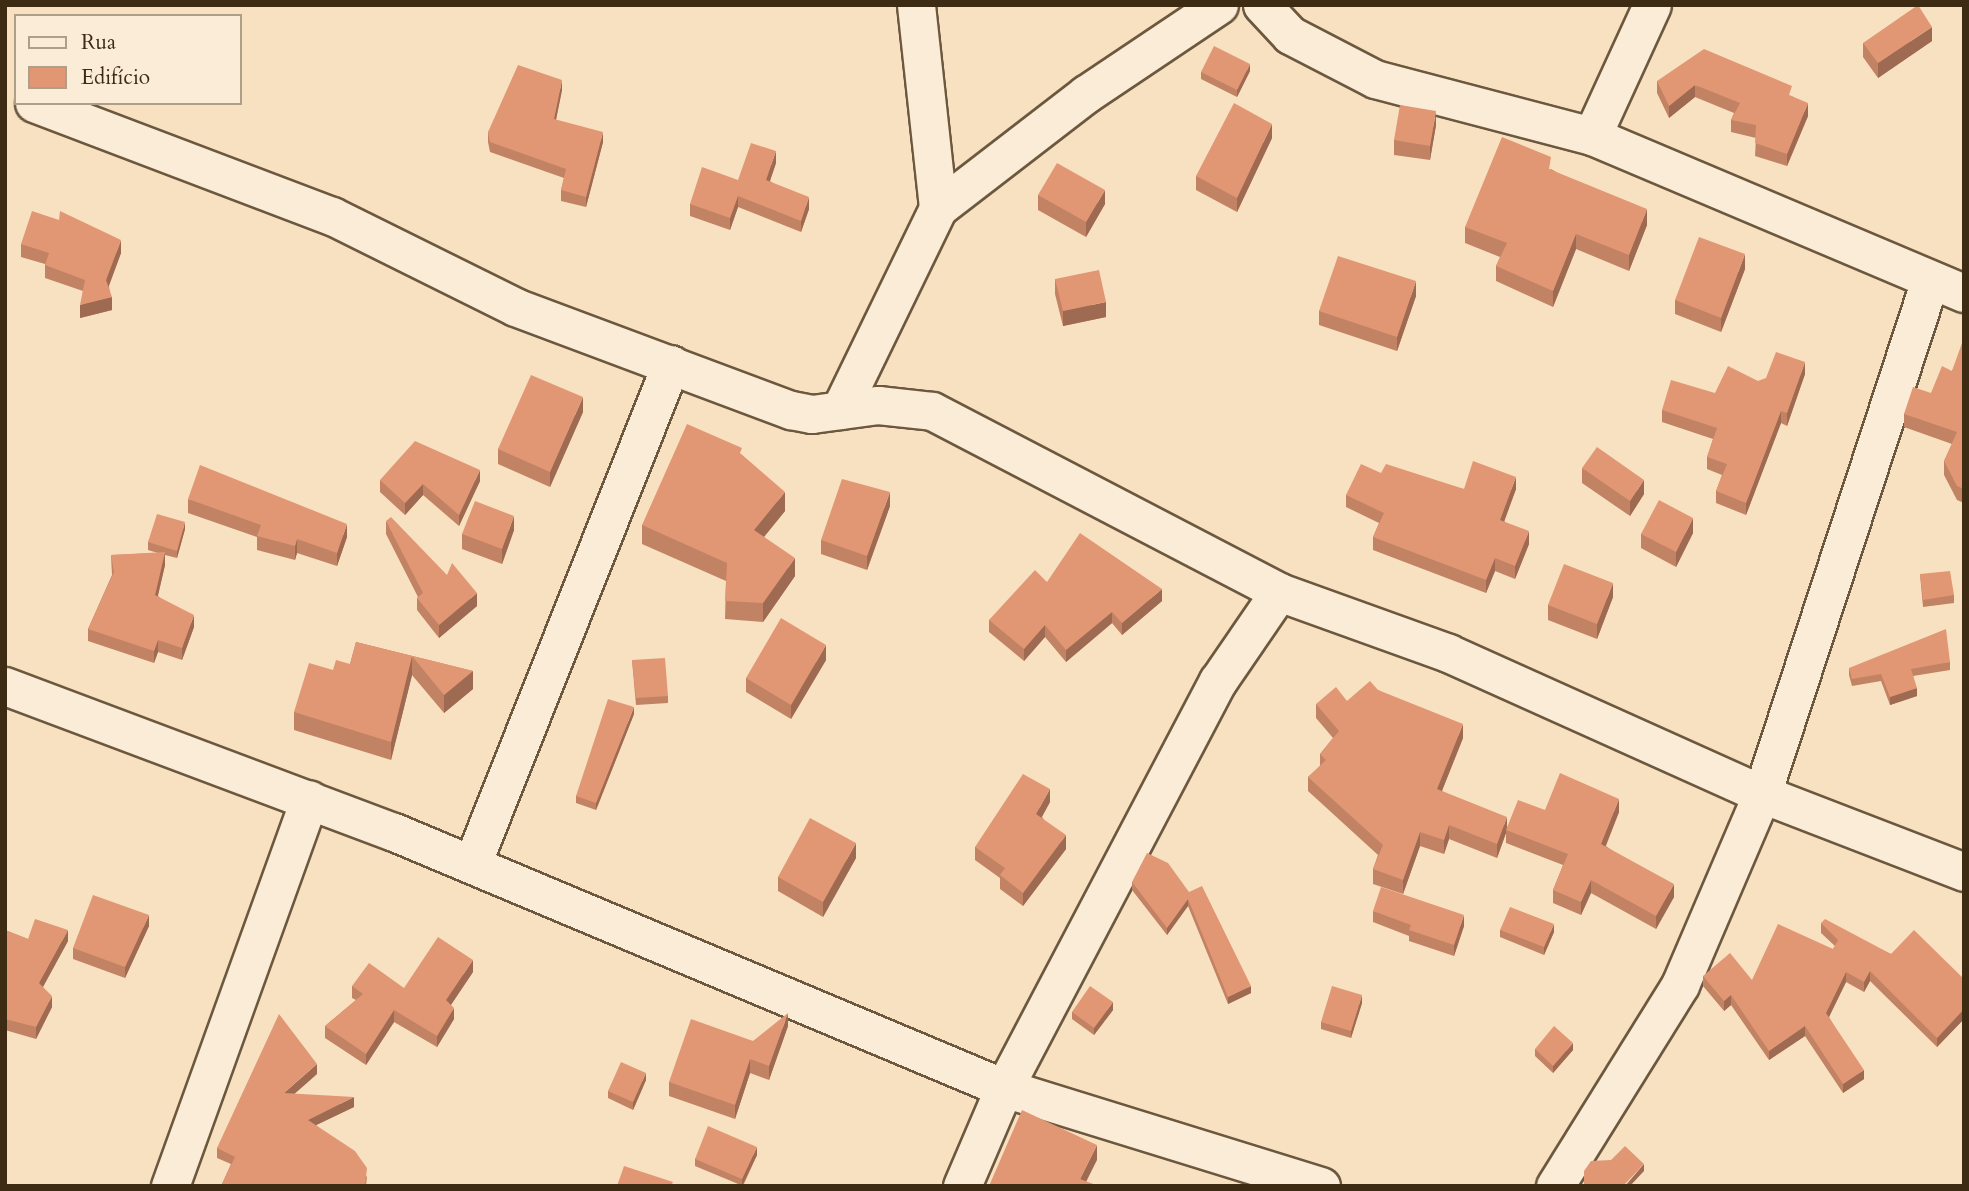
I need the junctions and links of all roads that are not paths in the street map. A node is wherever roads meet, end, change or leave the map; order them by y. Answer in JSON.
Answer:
{"nodes":[{"id":1,"x":916,"y":5,"type":"edge"},
{"id":2,"x":1219,"y":5,"type":"edge"},
{"id":3,"x":1262,"y":5,"type":"edge"},
{"id":4,"x":1652,"y":5,"type":"edge"},
{"id":5,"x":39,"y":105,"type":"edge"},
{"id":6,"x":1592,"y":136,"type":"junction"},
{"id":7,"x":938,"y":208,"type":"junction"},
{"id":8,"x":1947,"y":287,"type":"edge"},
{"id":9,"x":671,"y":364,"type":"junction"},
{"id":10,"x":840,"y":410,"type":"junction"},
{"id":11,"x":1279,"y":592,"type":"junction"},
{"id":12,"x":5,"y":686,"type":"edge"},
{"id":13,"x":1762,"y":794,"type":"junction"},
{"id":14,"x":309,"y":799,"type":"junction"},
{"id":15,"x":472,"y":864,"type":"junction"},
{"id":16,"x":1964,"y":872,"type":"edge"},
{"id":17,"x":1004,"y":1088,"type":"junction"},
{"id":18,"x":170,"y":1186,"type":"edge"},
{"id":19,"x":962,"y":1186,"type":"edge"},
{"id":20,"x":1321,"y":1186,"type":"edge"},
{"id":21,"x":1555,"y":1186,"type":"edge"}],
"edges":[{"from":1,"to":7,"type":"street"},
{"from":2,"to":7,"type":"street"},
{"from":3,"to":6,"type":"street"},
{"from":4,"to":6,"type":"street"},
{"from":5,"to":9,"type":"street"},
{"from":6,"to":8,"type":"street"},
{"from":7,"to":10,"type":"street"},
{"from":8,"to":13,"type":"street"},
{"from":9,"to":10,"type":"street"},
{"from":9,"to":15,"type":"street"},
{"from":10,"to":11,"type":"street"},
{"from":11,"to":13,"type":"street"},
{"from":11,"to":17,"type":"street"},
{"from":12,"to":14,"type":"street"},
{"from":13,"to":16,"type":"street"},
{"from":13,"to":21,"type":"street"},
{"from":14,"to":15,"type":"street"},
{"from":14,"to":18,"type":"street"},
{"from":15,"to":17,"type":"street"},
{"from":17,"to":19,"type":"street"},
{"from":17,"to":20,"type":"street"}]}
